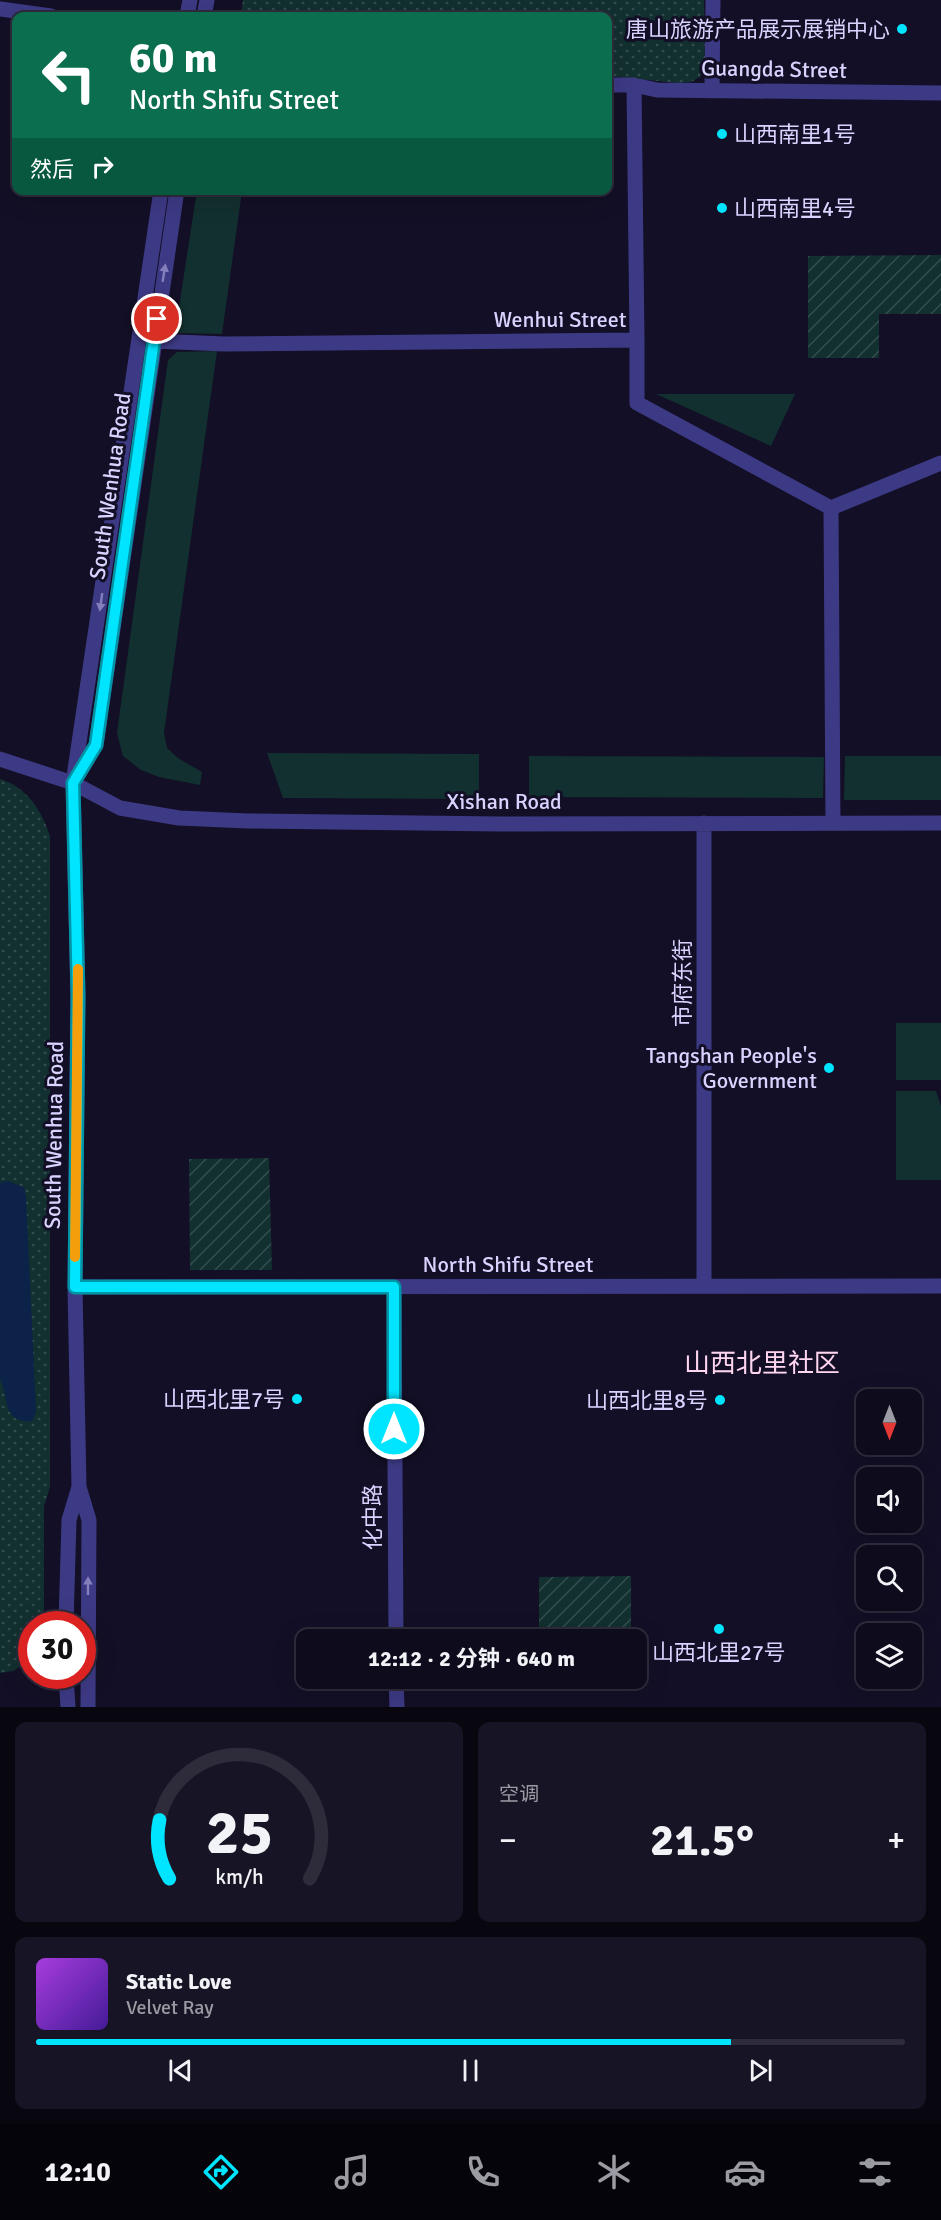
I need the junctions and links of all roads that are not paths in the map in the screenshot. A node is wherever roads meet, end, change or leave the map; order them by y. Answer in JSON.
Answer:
{"nodes":[{"id":1,"x":712,"y":0,"type":"edge"},
{"id":2,"x":0,"y":9,"type":"edge"},
{"id":3,"x":22,"y":12,"type":"edge"},
{"id":4,"x":612,"y":85,"type":"edge"},
{"id":5,"x":634,"y":85,"type":"junction"},
{"id":6,"x":712,"y":91,"type":"junction"},
{"id":7,"x":941,"y":93,"type":"edge"},
{"id":8,"x":160,"y":195,"type":"edge"},
{"id":9,"x":176,"y":195,"type":"edge"},
{"id":10,"x":637,"y":340,"type":"junction"},
{"id":11,"x":154,"y":341,"type":"junction"},
{"id":12,"x":941,"y":463,"type":"edge"},
{"id":13,"x":831,"y":508,"type":"junction"},
{"id":14,"x":0,"y":759,"type":"edge"},
{"id":15,"x":73,"y":783,"type":"junction"},
{"id":16,"x":704,"y":823,"type":"junction"},
{"id":17,"x":833,"y":823,"type":"junction"},
{"id":18,"x":941,"y":823,"type":"edge"},
{"id":19,"x":704,"y":1286,"type":"junction"},
{"id":20,"x":941,"y":1286,"type":"edge"},
{"id":21,"x":75,"y":1287,"type":"junction"},
{"id":22,"x":394,"y":1287,"type":"junction"},
{"id":23,"x":79,"y":1487,"type":"junction"},
{"id":24,"x":66,"y":1611,"type":"edge"},
{"id":25,"x":396,"y":1629,"type":"edge"},
{"id":26,"x":67,"y":1689,"type":"edge"},
{"id":27,"x":396,"y":1689,"type":"edge"},
{"id":28,"x":68,"y":1707,"type":"edge"},
{"id":29,"x":88,"y":1707,"type":"edge"},
{"id":30,"x":397,"y":1707,"type":"edge"}],
"edges":[{"from":1,"to":6,"type":"street"},
{"from":2,"to":3,"type":"street"},
{"from":4,"to":5,"type":"street","name":"Guangda Street"},
{"from":5,"to":6,"type":"street","name":"Guangda Street"},
{"from":5,"to":10,"type":"street"},
{"from":6,"to":7,"type":"street","name":"Guangda Street"},
{"from":8,"to":15,"type":"street","name":"South Wenhua Road","one_way":true},
{"from":11,"to":9,"type":"street","name":"South Wenhua Road","one_way":true},
{"from":10,"to":11,"type":"street","name":"Wenhui Street"},
{"from":10,"to":13,"type":"street","name":"Wenhui Street"},
{"from":11,"to":15,"type":"street","name":"South Wenhua Road"},
{"from":12,"to":13,"type":"street"},
{"from":13,"to":17,"type":"street"},
{"from":14,"to":15,"type":"street","name":"Xishan Road"},
{"from":15,"to":16,"type":"street","name":"Xishan Road"},
{"from":15,"to":21,"type":"street","name":"South Wenhua Road"},
{"from":16,"to":17,"type":"street","name":"Xishan Road"},
{"from":16,"to":19,"type":"street","name":"市府东街"},
{"from":17,"to":18,"type":"street","name":"Xishan Road"},
{"from":19,"to":20,"type":"street","name":"North Shifu Street"},
{"from":19,"to":22,"type":"street","name":"North Shifu Street"},
{"from":21,"to":22,"type":"street","name":"North Shifu Street"},
{"from":21,"to":23,"type":"street","name":"South Wenhua Road"},
{"from":22,"to":25,"type":"street","name":"化中路"},
{"from":23,"to":24,"type":"street","name":"South Wenhua Road"},
{"from":29,"to":23,"type":"street","name":"South Wenhua Road","one_way":true},
{"from":26,"to":28,"type":"street"},
{"from":27,"to":30,"type":"street"}]}
